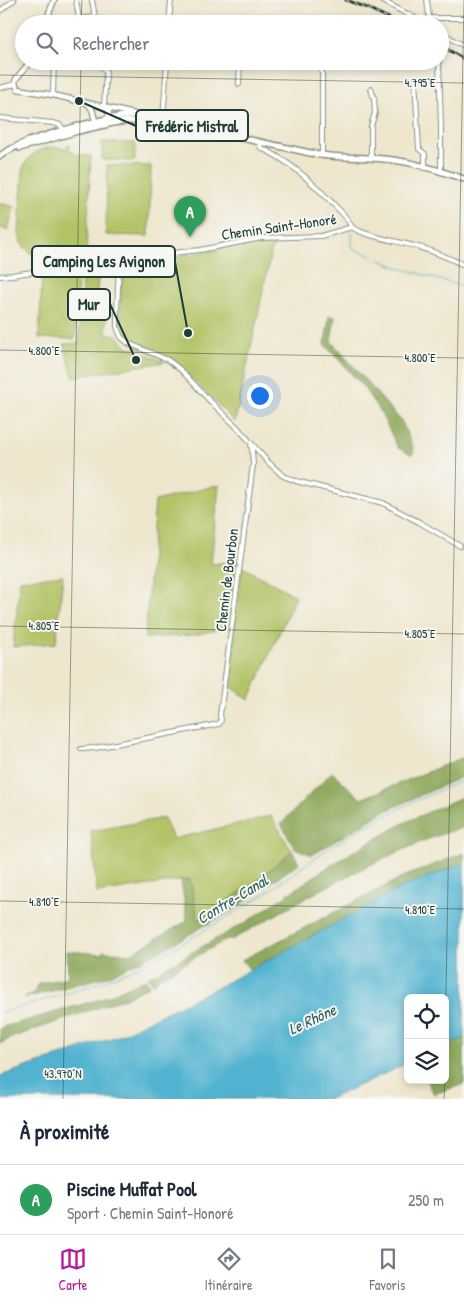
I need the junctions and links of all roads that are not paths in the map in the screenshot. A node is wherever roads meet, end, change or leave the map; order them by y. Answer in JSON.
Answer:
{"nodes":[{"id":1,"x":14,"y":0,"type":"edge"},
{"id":2,"x":54,"y":0,"type":"edge"},
{"id":3,"x":76,"y":0,"type":"edge"},
{"id":4,"x":92,"y":0,"type":"edge"},
{"id":5,"x":171,"y":0,"type":"edge"},
{"id":6,"x":381,"y":0,"type":"edge"},
{"id":7,"x":427,"y":0,"type":"edge"},
{"id":8,"x":0,"y":11,"type":"edge"},
{"id":9,"x":48,"y":15,"type":"edge"},
{"id":10,"x":77,"y":15,"type":"edge"},
{"id":11,"x":95,"y":15,"type":"edge"},
{"id":12,"x":170,"y":15,"type":"edge"},
{"id":13,"x":410,"y":15,"type":"edge"},
{"id":14,"x":429,"y":15,"type":"edge"},
{"id":15,"x":449,"y":18,"type":"edge"},
{"id":16,"x":464,"y":18,"type":"edge"},
{"id":17,"x":449,"y":37,"type":"edge"},
{"id":18,"x":464,"y":46,"type":"edge"},
{"id":19,"x":23,"y":70,"type":"edge"},
{"id":20,"x":54,"y":70,"type":"edge"},
{"id":21,"x":105,"y":70,"type":"edge"},
{"id":22,"x":166,"y":70,"type":"edge"},
{"id":23,"x":240,"y":70,"type":"edge"},
{"id":24,"x":322,"y":70,"type":"edge"},
{"id":25,"x":439,"y":70,"type":"edge"},
{"id":26,"x":415,"y":79,"type":"dead end"},
{"id":27,"x":15,"y":84,"type":"junction"},
{"id":28,"x":239,"y":84,"type":"dead end"},
{"id":29,"x":0,"y":88,"type":"edge"},
{"id":30,"x":371,"y":90,"type":"dead end"},
{"id":31,"x":53,"y":95,"type":"junction"},
{"id":32,"x":85,"y":102,"type":"junction"},
{"id":33,"x":104,"y":106,"type":"junction"},
{"id":34,"x":140,"y":115,"type":"junction"},
{"id":35,"x":0,"y":118,"type":"edge"},
{"id":36,"x":108,"y":119,"type":"junction"},
{"id":37,"x":163,"y":121,"type":"junction"},
{"id":38,"x":98,"y":123,"type":"junction"},
{"id":39,"x":64,"y":130,"type":"junction"},
{"id":40,"x":259,"y":142,"type":"junction"},
{"id":41,"x":322,"y":156,"type":"junction"},
{"id":42,"x":0,"y":157,"type":"edge"},
{"id":43,"x":371,"y":158,"type":"junction"},
{"id":44,"x":426,"y":168,"type":"junction"},
{"id":45,"x":441,"y":172,"type":"junction"},
{"id":46,"x":464,"y":180,"type":"edge"},
{"id":47,"x":352,"y":227,"type":"junction"},
{"id":48,"x":119,"y":259,"type":"junction"},
{"id":49,"x":464,"y":265,"type":"edge"},
{"id":50,"x":0,"y":276,"type":"edge"},
{"id":51,"x":250,"y":442,"type":"junction"},
{"id":52,"x":460,"y":546,"type":"dead end"},
{"id":53,"x":81,"y":749,"type":"dead end"}],
"edges":[{"from":1,"to":8,"type":"street"},
{"from":2,"to":9,"type":"street"},
{"from":3,"to":10,"type":"street"},
{"from":4,"to":11,"type":"street"},
{"from":5,"to":12,"type":"street"},
{"from":6,"to":13,"type":"street"},
{"from":7,"to":14,"type":"street"},
{"from":15,"to":16,"type":"street"},
{"from":17,"to":18,"type":"street"},
{"from":19,"to":27,"type":"street"},
{"from":20,"to":31,"type":"street"},
{"from":21,"to":33,"type":"street"},
{"from":22,"to":37,"type":"street"},
{"from":23,"to":28,"type":"street"},
{"from":24,"to":41,"type":"street"},
{"from":25,"to":45,"type":"street"},
{"from":26,"to":44,"type":"street"},
{"from":27,"to":29,"type":"street"},
{"from":27,"to":31,"type":"street"},
{"from":30,"to":43,"type":"street"},
{"from":31,"to":32,"type":"street"},
{"from":32,"to":33,"type":"street"},
{"from":32,"to":38,"type":"street"},
{"from":33,"to":34,"type":"street"},
{"from":33,"to":36,"type":"street"},
{"from":34,"to":36,"type":"main road"},
{"from":34,"to":37,"type":"main road"},
{"from":35,"to":39,"type":"street"},
{"from":36,"to":38,"type":"main road"},
{"from":37,"to":38,"type":"main road"},
{"from":37,"to":40,"type":"main road"},
{"from":38,"to":39,"type":"main road"},
{"from":38,"to":42,"type":"main road"},
{"from":39,"to":42,"type":"main road"},
{"from":40,"to":41,"type":"main road"},
{"from":40,"to":47,"type":"street"},
{"from":41,"to":43,"type":"main road"},
{"from":43,"to":44,"type":"main road"},
{"from":44,"to":45,"type":"main road"},
{"from":45,"to":46,"type":"main road"},
{"from":47,"to":48,"type":"street","name":"Chemin Saint-Honoré"},
{"from":47,"to":49,"type":"street"},
{"from":48,"to":50,"type":"street","name":"Chemin Saint-Honoré"},
{"from":48,"to":51,"type":"street"},
{"from":51,"to":52,"type":"street"},
{"from":51,"to":53,"type":"street","name":"Chemin de Bourbon"}]}
